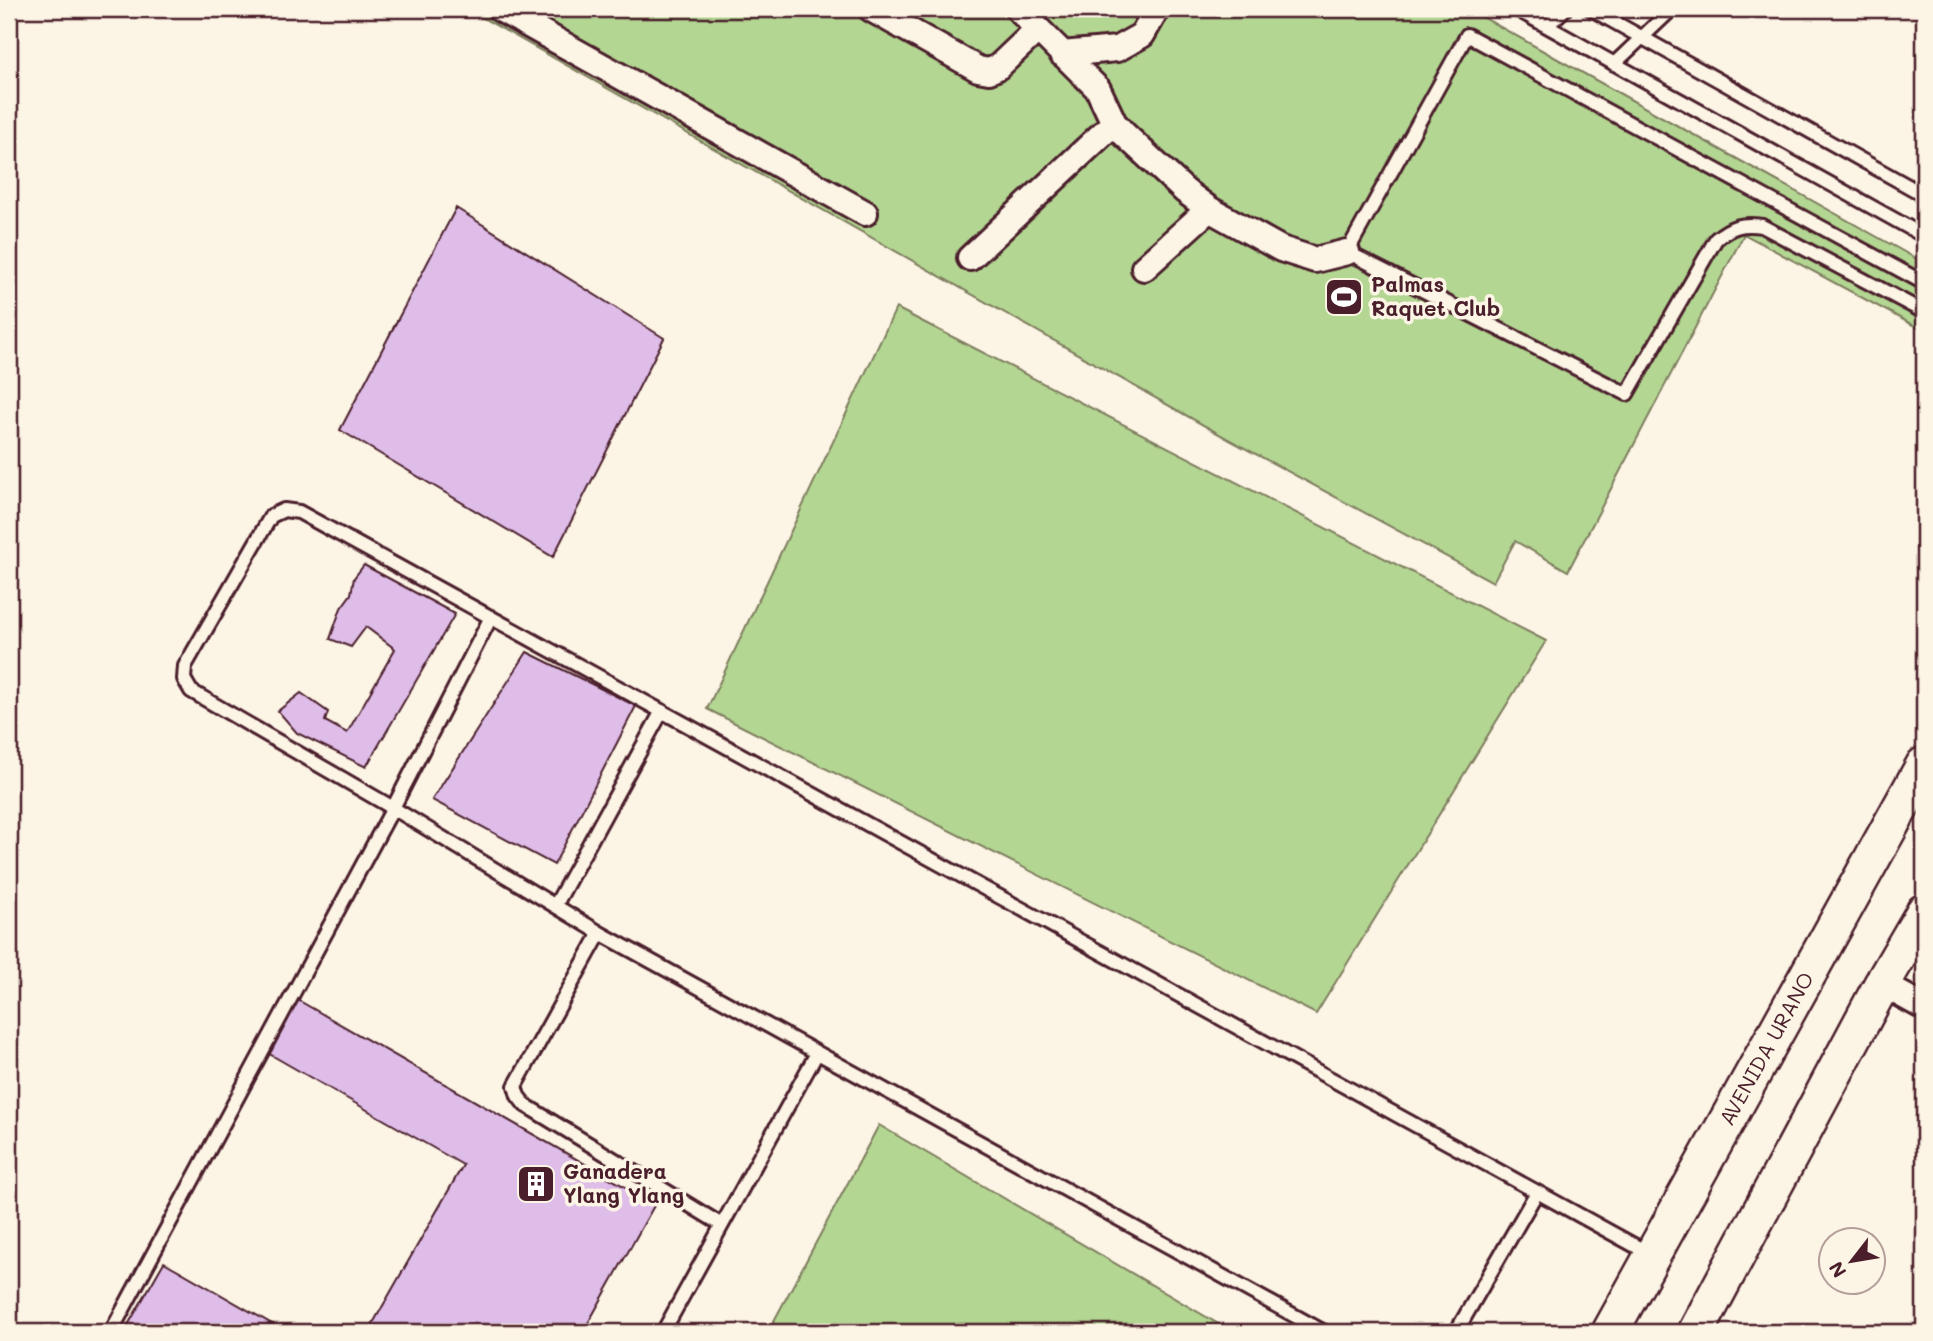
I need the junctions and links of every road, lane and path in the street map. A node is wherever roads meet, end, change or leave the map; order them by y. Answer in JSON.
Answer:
{"nodes":[{"id":1,"x":500,"y":9,"type":"edge"},
{"id":2,"x":871,"y":9,"type":"edge"},
{"id":3,"x":1018,"y":9,"type":"edge"},
{"id":4,"x":1157,"y":9,"type":"edge"},
{"id":5,"x":1516,"y":9,"type":"edge"},
{"id":6,"x":1565,"y":9,"type":"edge"},
{"id":7,"x":1591,"y":9,"type":"edge"},
{"id":8,"x":1672,"y":9,"type":"edge"},
{"id":9,"x":1547,"y":26,"type":"junction"},
{"id":10,"x":1038,"y":29,"type":"junction"},
{"id":11,"x":1642,"y":37,"type":"junction"},
{"id":12,"x":1117,"y":48,"type":"junction"},
{"id":13,"x":1062,"y":54,"type":"junction"},
{"id":14,"x":1615,"y":64,"type":"junction"},
{"id":15,"x":1098,"y":89,"type":"junction"},
{"id":16,"x":1114,"y":123,"type":"junction"},
{"id":17,"x":1924,"y":195,"type":"edge"},
{"id":18,"x":1209,"y":209,"type":"junction"},
{"id":19,"x":865,"y":213,"type":"dead end"},
{"id":20,"x":1924,"y":236,"type":"edge"},
{"id":21,"x":1347,"y":252,"type":"junction"},
{"id":22,"x":970,"y":258,"type":"dead end"},
{"id":23,"x":1144,"y":268,"type":"dead end"},
{"id":24,"x":1924,"y":283,"type":"edge"},
{"id":25,"x":1924,"y":312,"type":"edge"},
{"id":26,"x":491,"y":617,"type":"junction"},
{"id":27,"x":662,"y":711,"type":"junction"},
{"id":28,"x":1924,"y":765,"type":"edge"},
{"id":29,"x":393,"y":808,"type":"junction"},
{"id":30,"x":555,"y":906,"type":"junction"},
{"id":31,"x":1924,"y":912,"type":"edge"},
{"id":32,"x":600,"y":933,"type":"junction"},
{"id":33,"x":1882,"y":984,"type":"junction"},
{"id":34,"x":1924,"y":1007,"type":"edge"},
{"id":35,"x":817,"y":1053,"type":"junction"},
{"id":36,"x":1537,"y":1192,"type":"junction"},
{"id":37,"x":722,"y":1225,"type":"junction"},
{"id":38,"x":1653,"y":1255,"type":"junction"},
{"id":39,"x":111,"y":1332,"type":"edge"},
{"id":40,"x":663,"y":1332,"type":"edge"},
{"id":41,"x":1324,"y":1332,"type":"edge"},
{"id":42,"x":1456,"y":1332,"type":"edge"},
{"id":43,"x":1610,"y":1332,"type":"edge"},
{"id":44,"x":1696,"y":1332,"type":"edge"}],
"edges":[{"from":1,"to":19,"type":"street"},
{"from":2,"to":10,"type":"street"},
{"from":3,"to":10,"type":"street"},
{"from":4,"to":12,"type":"street"},
{"from":5,"to":9,"type":"lane"},
{"from":6,"to":9,"type":"lane"},
{"from":7,"to":11,"type":"lane"},
{"from":8,"to":11,"type":"lane"},
{"from":9,"to":14,"type":"lane"},
{"from":10,"to":13,"type":"street"},
{"from":11,"to":14,"type":"lane"},
{"from":11,"to":17,"type":"lane"},
{"from":12,"to":13,"type":"street"},
{"from":12,"to":15,"type":"street"},
{"from":13,"to":15,"type":"street"},
{"from":14,"to":20,"type":"lane"},
{"from":15,"to":16,"type":"street"},
{"from":16,"to":18,"type":"street"},
{"from":16,"to":22,"type":"street"},
{"from":18,"to":21,"type":"street"},
{"from":18,"to":23,"type":"street"},
{"from":21,"to":24,"type":"lane"},
{"from":21,"to":25,"type":"lane"},
{"from":26,"to":27,"type":"lane"},
{"from":26,"to":29,"type":"lane"},
{"from":26,"to":29,"type":"lane"},
{"from":27,"to":30,"type":"lane"},
{"from":27,"to":36,"type":"lane"},
{"from":28,"to":38,"type":"main road","name":"AVENIDA URANO"},
{"from":29,"to":30,"type":"lane"},
{"from":29,"to":39,"type":"lane"},
{"from":30,"to":32,"type":"lane"},
{"from":31,"to":33,"type":"main road"},
{"from":32,"to":35,"type":"lane"},
{"from":32,"to":37,"type":"lane"},
{"from":33,"to":34,"type":"street"},
{"from":33,"to":44,"type":"main road"},
{"from":35,"to":37,"type":"lane"},
{"from":35,"to":41,"type":"lane"},
{"from":36,"to":38,"type":"lane"},
{"from":36,"to":42,"type":"lane"},
{"from":37,"to":40,"type":"lane"},
{"from":38,"to":43,"type":"main road","name":"AVENIDA URANO"}]}
